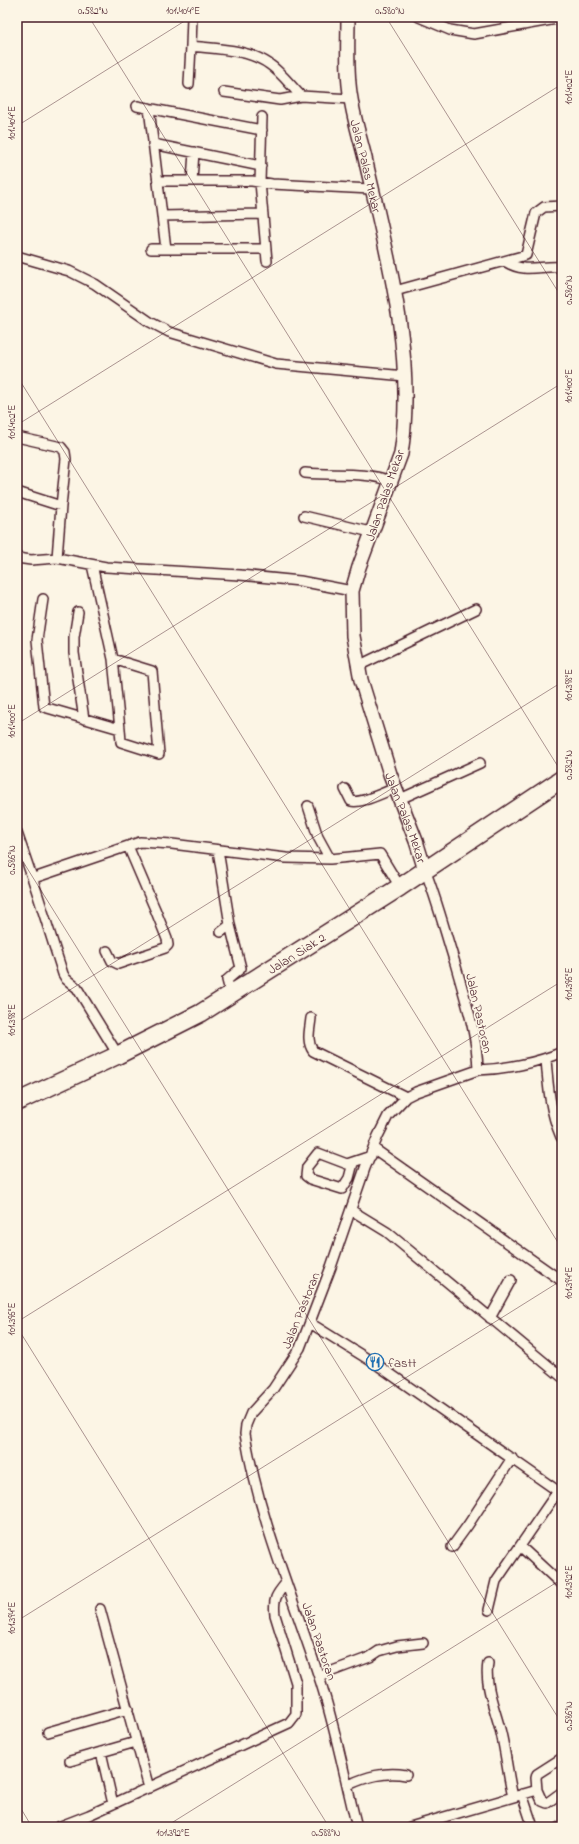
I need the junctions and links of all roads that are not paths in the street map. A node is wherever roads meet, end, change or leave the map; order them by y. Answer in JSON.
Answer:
{"nodes":[{"id":1,"x":192,"y":17,"type":"edge"},
{"id":2,"x":348,"y":17,"type":"edge"},
{"id":3,"x":419,"y":17,"type":"edge"},
{"id":4,"x":562,"y":18,"type":"edge"},
{"id":5,"x":192,"y":46,"type":"junction"},
{"id":6,"x":189,"y":84,"type":"dead end"},
{"id":7,"x":224,"y":92,"type":"dead end"},
{"id":8,"x":301,"y":96,"type":"junction"},
{"id":9,"x":351,"y":99,"type":"junction"},
{"id":10,"x":137,"y":106,"type":"dead end"},
{"id":11,"x":149,"y":108,"type":"junction"},
{"id":12,"x":262,"y":117,"type":"dead end"},
{"id":13,"x":262,"y":130,"type":"junction"},
{"id":14,"x":153,"y":144,"type":"junction"},
{"id":15,"x":194,"y":152,"type":"junction"},
{"id":16,"x":261,"y":166,"type":"junction"},
{"id":17,"x":158,"y":181,"type":"junction"},
{"id":18,"x":192,"y":181,"type":"junction"},
{"id":19,"x":260,"y":182,"type":"junction"},
{"id":20,"x":372,"y":189,"type":"junction"},
{"id":21,"x":562,"y":206,"type":"edge"},
{"id":22,"x":263,"y":214,"type":"junction"},
{"id":23,"x":162,"y":216,"type":"junction"},
{"id":24,"x":151,"y":249,"type":"dead end"},
{"id":25,"x":166,"y":249,"type":"junction"},
{"id":26,"x":266,"y":249,"type":"junction"},
{"id":27,"x":17,"y":256,"type":"edge"},
{"id":28,"x":267,"y":261,"type":"dead end"},
{"id":29,"x":506,"y":262,"type":"junction"},
{"id":30,"x":562,"y":268,"type":"edge"},
{"id":31,"x":395,"y":291,"type":"junction"},
{"id":32,"x":405,"y":376,"type":"junction"},
{"id":33,"x":17,"y":437,"type":"edge"},
{"id":34,"x":305,"y":473,"type":"dead end"},
{"id":35,"x":391,"y":481,"type":"junction"},
{"id":36,"x":17,"y":492,"type":"edge"},
{"id":37,"x":61,"y":506,"type":"junction"},
{"id":38,"x":304,"y":516,"type":"dead end"},
{"id":39,"x":371,"y":532,"type":"junction"},
{"id":40,"x":17,"y":558,"type":"edge"},
{"id":41,"x":57,"y":558,"type":"junction"},
{"id":42,"x":92,"y":565,"type":"junction"},
{"id":43,"x":352,"y":591,"type":"junction"},
{"id":44,"x":43,"y":599,"type":"dead end"},
{"id":45,"x":476,"y":609,"type":"dead end"},
{"id":46,"x":78,"y":612,"type":"dead end"},
{"id":47,"x":113,"y":659,"type":"junction"},
{"id":48,"x":358,"y":666,"type":"junction"},
{"id":49,"x":84,"y":719,"type":"junction"},
{"id":50,"x":120,"y":729,"type":"junction"},
{"id":51,"x":480,"y":763,"type":"dead end"},
{"id":52,"x":562,"y":779,"type":"edge"},
{"id":53,"x":345,"y":789,"type":"dead end"},
{"id":54,"x":398,"y":793,"type":"junction"},
{"id":55,"x":308,"y":806,"type":"dead end"},
{"id":56,"x":17,"y":833,"type":"edge"},
{"id":57,"x":128,"y":846,"type":"junction"},
{"id":58,"x":218,"y":850,"type":"junction"},
{"id":59,"x":330,"y":859,"type":"junction"},
{"id":60,"x":425,"y":870,"type":"junction"},
{"id":61,"x":33,"y":880,"type":"junction"},
{"id":62,"x":400,"y":887,"type":"junction"},
{"id":63,"x":230,"y":925,"type":"junction"},
{"id":64,"x":221,"y":932,"type":"dead end"},
{"id":65,"x":107,"y":951,"type":"dead end"},
{"id":66,"x":231,"y":995,"type":"junction"},
{"id":67,"x":311,"y":1018,"type":"dead end"},
{"id":68,"x":562,"y":1052,"type":"edge"},
{"id":69,"x":118,"y":1055,"type":"junction"},
{"id":70,"x":546,"y":1059,"type":"junction"},
{"id":71,"x":478,"y":1070,"type":"junction"},
{"id":72,"x":406,"y":1097,"type":"junction"},
{"id":73,"x":17,"y":1102,"type":"edge"},
{"id":74,"x":561,"y":1137,"type":"dead end"},
{"id":75,"x":372,"y":1152,"type":"junction"},
{"id":76,"x":353,"y":1163,"type":"junction"},
{"id":77,"x":351,"y":1210,"type":"junction"},
{"id":78,"x":511,"y":1280,"type":"dead end"},
{"id":79,"x":562,"y":1281,"type":"edge"},
{"id":80,"x":490,"y":1318,"type":"junction"},
{"id":81,"x":310,"y":1322,"type":"junction"},
{"id":82,"x":562,"y":1377,"type":"edge"},
{"id":83,"x":512,"y":1458,"type":"junction"},
{"id":84,"x":560,"y":1493,"type":"edge"},
{"id":85,"x":520,"y":1546,"type":"junction"},
{"id":86,"x":452,"y":1547,"type":"dead end"},
{"id":87,"x":562,"y":1581,"type":"edge"},
{"id":88,"x":286,"y":1583,"type":"junction"},
{"id":89,"x":100,"y":1609,"type":"dead end"},
{"id":90,"x":489,"y":1610,"type":"dead end"},
{"id":91,"x":423,"y":1643,"type":"dead end"},
{"id":92,"x":488,"y":1663,"type":"dead end"},
{"id":93,"x":319,"y":1676,"type":"junction"},
{"id":94,"x":128,"y":1709,"type":"junction"},
{"id":95,"x":48,"y":1732,"type":"dead end"},
{"id":96,"x":136,"y":1742,"type":"junction"},
{"id":97,"x":101,"y":1752,"type":"junction"},
{"id":98,"x":562,"y":1758,"type":"edge"},
{"id":99,"x":70,"y":1761,"type":"dead end"},
{"id":100,"x":406,"y":1775,"type":"dead end"},
{"id":101,"x":348,"y":1785,"type":"junction"},
{"id":102,"x":149,"y":1788,"type":"junction"},
{"id":103,"x":537,"y":1790,"type":"junction"},
{"id":104,"x":562,"y":1792,"type":"edge"},
{"id":105,"x":522,"y":1794,"type":"junction"},
{"id":106,"x":513,"y":1797,"type":"junction"},
{"id":107,"x":112,"y":1804,"type":"junction"},
{"id":108,"x":61,"y":1826,"type":"edge"},
{"id":109,"x":358,"y":1827,"type":"edge"},
{"id":110,"x":410,"y":1827,"type":"edge"},
{"id":111,"x":533,"y":1827,"type":"edge"}],
"edges":[{"from":1,"to":5,"type":"street"},
{"from":2,"to":9,"type":"main road","name":"Jalan Palas Mekar"},
{"from":3,"to":4,"type":"street"},
{"from":5,"to":6,"type":"street"},
{"from":5,"to":8,"type":"street"},
{"from":7,"to":8,"type":"street"},
{"from":8,"to":9,"type":"street"},
{"from":9,"to":20,"type":"main road","name":"Jalan Palas Mekar"},
{"from":10,"to":11,"type":"street"},
{"from":11,"to":13,"type":"street"},
{"from":11,"to":14,"type":"street"},
{"from":12,"to":13,"type":"street"},
{"from":13,"to":16,"type":"street"},
{"from":14,"to":15,"type":"street"},
{"from":14,"to":17,"type":"street"},
{"from":15,"to":16,"type":"street"},
{"from":15,"to":18,"type":"street"},
{"from":16,"to":19,"type":"street"},
{"from":17,"to":18,"type":"street"},
{"from":17,"to":23,"type":"street"},
{"from":18,"to":19,"type":"street"},
{"from":19,"to":20,"type":"street"},
{"from":19,"to":22,"type":"street"},
{"from":20,"to":31,"type":"main road","name":"Jalan Palas Mekar"},
{"from":21,"to":29,"type":"street"},
{"from":22,"to":23,"type":"street"},
{"from":22,"to":26,"type":"street"},
{"from":23,"to":25,"type":"street"},
{"from":24,"to":25,"type":"street"},
{"from":25,"to":26,"type":"street"},
{"from":26,"to":28,"type":"street"},
{"from":27,"to":32,"type":"street"},
{"from":29,"to":30,"type":"street"},
{"from":29,"to":31,"type":"street"},
{"from":31,"to":32,"type":"main road","name":"Jalan Palas Mekar"},
{"from":32,"to":35,"type":"main road","name":"Jalan Palas Mekar"},
{"from":33,"to":37,"type":"street"},
{"from":34,"to":35,"type":"street"},
{"from":35,"to":39,"type":"main road","name":"Jalan Palas Mekar"},
{"from":36,"to":37,"type":"street"},
{"from":37,"to":41,"type":"street"},
{"from":38,"to":39,"type":"street"},
{"from":39,"to":43,"type":"main road","name":"Jalan Palas Mekar"},
{"from":40,"to":41,"type":"street"},
{"from":41,"to":42,"type":"street"},
{"from":42,"to":43,"type":"street"},
{"from":42,"to":47,"type":"street"},
{"from":43,"to":48,"type":"main road","name":"Jalan Palas Mekar"},
{"from":44,"to":49,"type":"street"},
{"from":45,"to":48,"type":"street"},
{"from":46,"to":49,"type":"street"},
{"from":47,"to":50,"type":"street"},
{"from":47,"to":50,"type":"street"},
{"from":48,"to":54,"type":"main road","name":"Jalan Palas Mekar"},
{"from":49,"to":50,"type":"street"},
{"from":51,"to":54,"type":"street"},
{"from":52,"to":60,"type":"highway","name":"Jalan Siak 2"},
{"from":53,"to":54,"type":"street"},
{"from":54,"to":60,"type":"main road","name":"Jalan Palas Mekar"},
{"from":55,"to":59,"type":"street"},
{"from":56,"to":61,"type":"street"},
{"from":57,"to":58,"type":"street"},
{"from":57,"to":61,"type":"street"},
{"from":57,"to":65,"type":"street"},
{"from":58,"to":59,"type":"street"},
{"from":58,"to":63,"type":"street"},
{"from":59,"to":62,"type":"street"},
{"from":60,"to":62,"type":"highway","name":"Jalan Siak 2"},
{"from":60,"to":71,"type":"street","name":"Jalan Pastoran"},
{"from":61,"to":69,"type":"street"},
{"from":62,"to":66,"type":"highway","name":"Jalan Siak 2"},
{"from":63,"to":64,"type":"street"},
{"from":63,"to":66,"type":"street"},
{"from":66,"to":69,"type":"highway","name":"Jalan Siak 2"},
{"from":67,"to":72,"type":"street"},
{"from":68,"to":70,"type":"street"},
{"from":69,"to":73,"type":"highway","name":"Jalan Siak 2"},
{"from":70,"to":71,"type":"street"},
{"from":70,"to":74,"type":"street"},
{"from":71,"to":72,"type":"street","name":"Jalan Pastoran"},
{"from":72,"to":75,"type":"street","name":"Jalan Pastoran"},
{"from":75,"to":76,"type":"street"},
{"from":75,"to":77,"type":"street","name":"Jalan Pastoran"},
{"from":75,"to":79,"type":"street"},
{"from":76,"to":76,"type":"street"},
{"from":77,"to":80,"type":"street"},
{"from":77,"to":81,"type":"street","name":"Jalan Pastoran"},
{"from":78,"to":80,"type":"street"},
{"from":80,"to":82,"type":"street"},
{"from":81,"to":83,"type":"street"},
{"from":81,"to":88,"type":"street","name":"Jalan Pastoran"},
{"from":83,"to":84,"type":"street"},
{"from":83,"to":86,"type":"street"},
{"from":84,"to":85,"type":"street"},
{"from":85,"to":87,"type":"street"},
{"from":85,"to":90,"type":"street"},
{"from":88,"to":93,"type":"street","name":"Jalan Pastoran"},
{"from":88,"to":102,"type":"street"},
{"from":89,"to":94,"type":"street"},
{"from":91,"to":93,"type":"street"},
{"from":92,"to":106,"type":"street"},
{"from":93,"to":101,"type":"street","name":"Jalan Pastoran"},
{"from":94,"to":95,"type":"street"},
{"from":94,"to":96,"type":"street"},
{"from":96,"to":97,"type":"street"},
{"from":96,"to":102,"type":"street"},
{"from":97,"to":99,"type":"street"},
{"from":97,"to":107,"type":"street"},
{"from":98,"to":103,"type":"street"},
{"from":100,"to":101,"type":"street"},
{"from":101,"to":109,"type":"street","name":"Jalan Pastoran"},
{"from":102,"to":107,"type":"street"},
{"from":103,"to":104,"type":"street"},
{"from":103,"to":105,"type":"street"},
{"from":105,"to":106,"type":"street"},
{"from":105,"to":111,"type":"street"},
{"from":106,"to":110,"type":"street"},
{"from":107,"to":108,"type":"street"}]}
